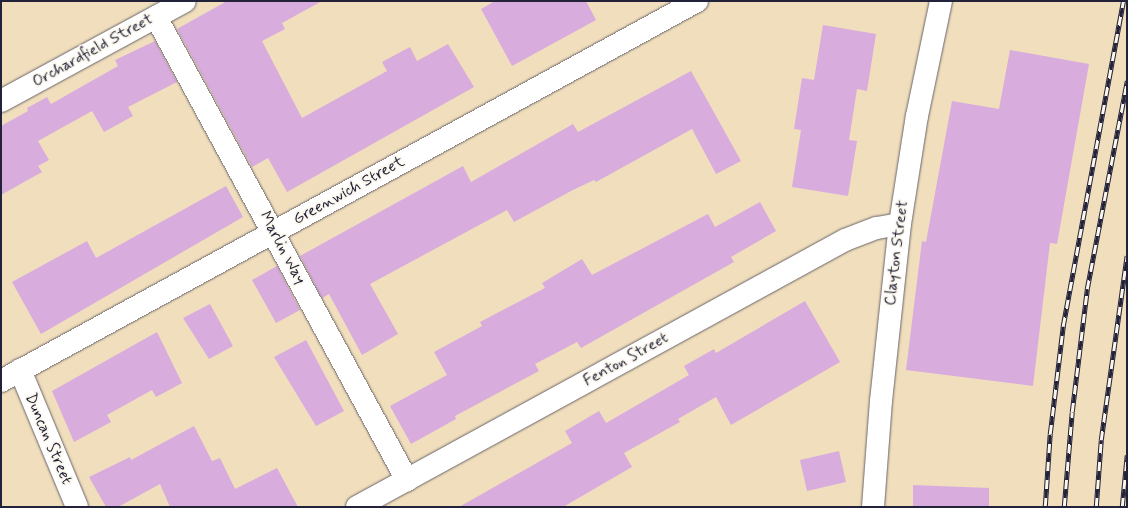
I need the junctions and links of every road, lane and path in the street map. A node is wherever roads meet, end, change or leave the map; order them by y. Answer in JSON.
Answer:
{"nodes":[{"id":1,"x":185,"y":1,"type":"edge"},
{"id":2,"x":697,"y":1,"type":"edge"},
{"id":3,"x":941,"y":1,"type":"edge"},
{"id":4,"x":156,"y":16,"type":"junction"},
{"id":5,"x":1,"y":101,"type":"edge"},
{"id":6,"x":900,"y":224,"type":"junction"},
{"id":7,"x":273,"y":232,"type":"junction"},
{"id":8,"x":20,"y":370,"type":"junction"},
{"id":9,"x":1,"y":381,"type":"edge"},
{"id":10,"x":408,"y":480,"type":"junction"},
{"id":11,"x":77,"y":507,"type":"edge"},
{"id":12,"x":357,"y":507,"type":"edge"},
{"id":13,"x":873,"y":507,"type":"edge"}],
"edges":[{"from":1,"to":4,"type":"street","name":"Orchardfield Street"},
{"from":2,"to":7,"type":"street","name":"Greenwich Street"},
{"from":3,"to":6,"type":"street","name":"Clayton Street"},
{"from":4,"to":5,"type":"street","name":"Orchardfield Street"},
{"from":4,"to":7,"type":"street","name":"Marlin Way"},
{"from":6,"to":10,"type":"street","name":"Fenton Street"},
{"from":6,"to":13,"type":"street","name":"Clayton Street"},
{"from":7,"to":8,"type":"street","name":"Greenwich Street"},
{"from":7,"to":10,"type":"street","name":"Marlin Way"},
{"from":8,"to":9,"type":"street","name":"Greenwich Street"},
{"from":8,"to":11,"type":"street","name":"Duncan Street"},
{"from":10,"to":12,"type":"street","name":"Fenton Street"}]}
